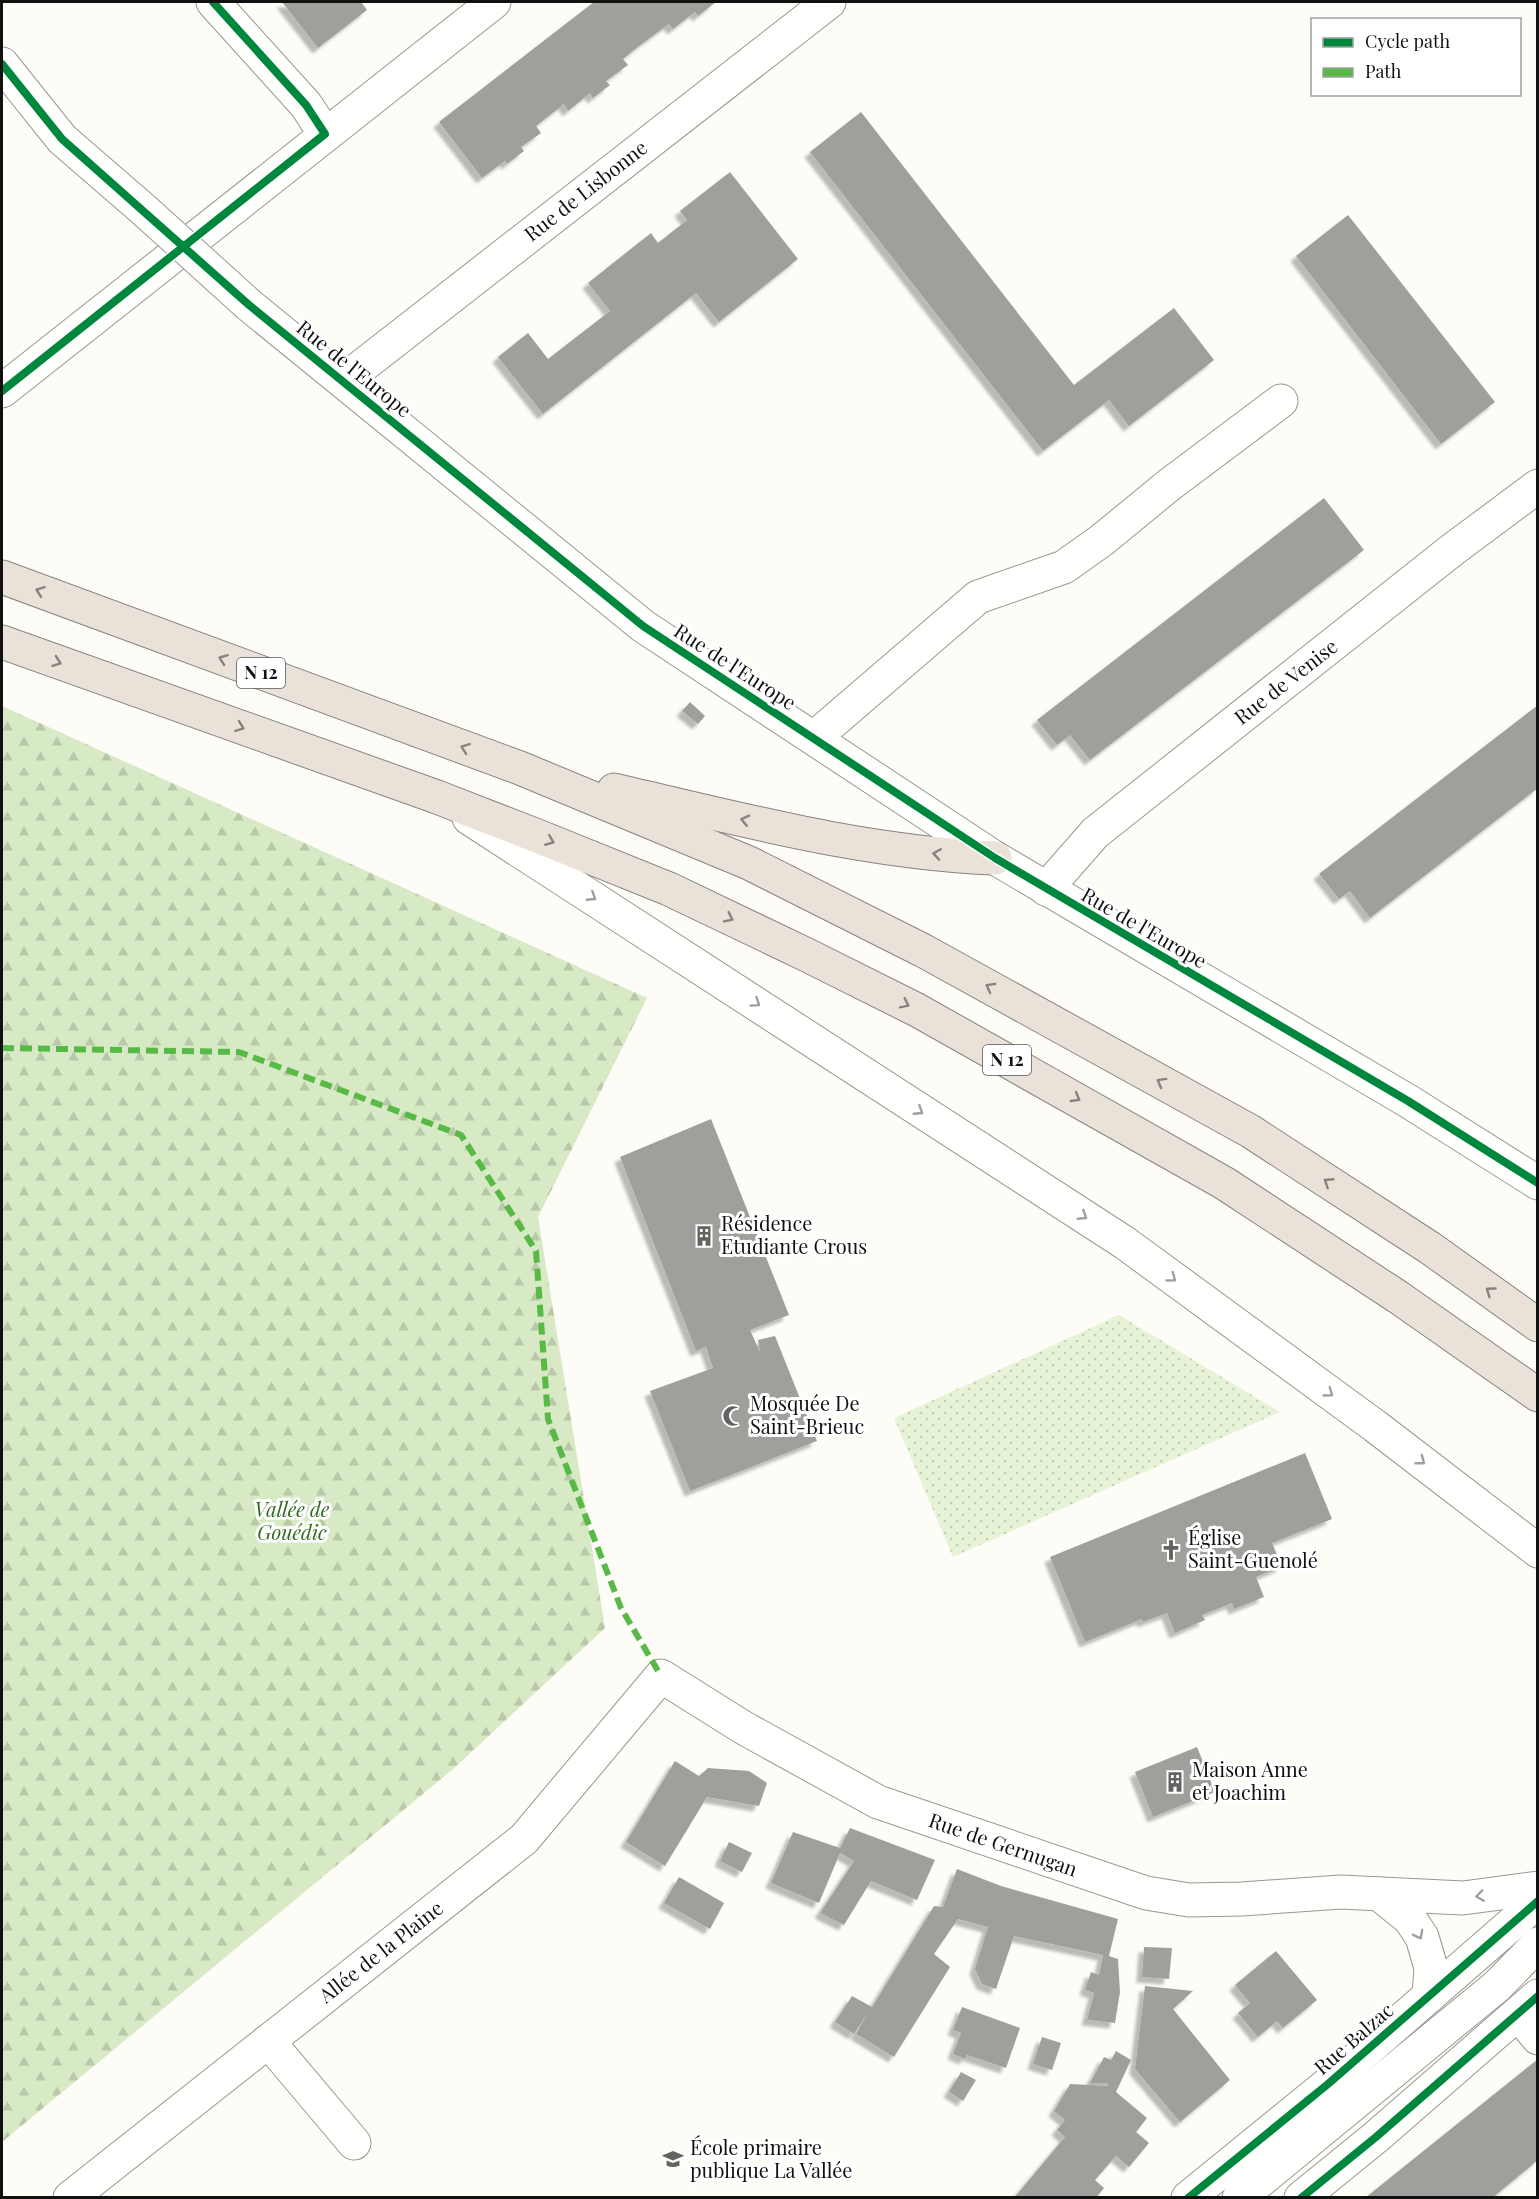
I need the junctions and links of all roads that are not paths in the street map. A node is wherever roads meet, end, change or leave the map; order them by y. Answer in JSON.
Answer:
{"nodes":[{"id":1,"x":213,"y":2,"type":"edge"},
{"id":2,"x":494,"y":2,"type":"edge"},
{"id":3,"x":829,"y":2,"type":"edge"},
{"id":4,"x":2,"y":64,"type":"edge"},
{"id":5,"x":325,"y":134,"type":"junction"},
{"id":6,"x":343,"y":381,"type":"junction"},
{"id":7,"x":2,"y":391,"type":"edge"},
{"id":8,"x":1281,"y":401,"type":"dead end"},
{"id":9,"x":1538,"y":486,"type":"edge"},
{"id":10,"x":2,"y":577,"type":"edge"},
{"id":11,"x":2,"y":642,"type":"edge"},
{"id":12,"x":814,"y":738,"type":"junction"},
{"id":13,"x":520,"y":768,"type":"junction"},
{"id":14,"x":437,"y":797,"type":"junction"},
{"id":15,"x":995,"y":858,"type":"junction"},
{"id":16,"x":1046,"y":889,"type":"junction"},
{"id":17,"x":1538,"y":1183,"type":"edge"},
{"id":18,"x":1538,"y":1325,"type":"edge"},
{"id":19,"x":1538,"y":1395,"type":"edge"},
{"id":20,"x":1538,"y":1551,"type":"edge"},
{"id":21,"x":661,"y":1676,"type":"joint"},
{"id":22,"x":1538,"y":1888,"type":"edge"},
{"id":23,"x":1378,"y":1894,"type":"junction"},
{"id":24,"x":1538,"y":1901,"type":"edge"},
{"id":25,"x":1531,"y":1954,"type":"edge"},
{"id":26,"x":1429,"y":1996,"type":"junction"},
{"id":27,"x":1531,"y":2016,"type":"edge"},
{"id":28,"x":268,"y":2041,"type":"junction"},
{"id":29,"x":354,"y":2144,"type":"dead end"},
{"id":30,"x":70,"y":2198,"type":"edge"},
{"id":31,"x":1188,"y":2198,"type":"edge"},
{"id":32,"x":1239,"y":2198,"type":"edge"},
{"id":33,"x":1301,"y":2198,"type":"edge"}],
"edges":[{"from":1,"to":5,"type":"street"},
{"from":2,"to":5,"type":"street"},
{"from":3,"to":6,"type":"street","name":"Rue de Lisbonne"},
{"from":4,"to":6,"type":"street","name":"Rue de l'Europe","bridge":true},
{"from":5,"to":7,"type":"street"},
{"from":6,"to":12,"type":"street","name":"Rue de l'Europe"},
{"from":8,"to":12,"type":"street"},
{"from":9,"to":16,"type":"street","name":"Rue de Venise"},
{"from":13,"to":10,"type":"highway","number":"N 12","one_way":true},
{"from":11,"to":14,"type":"highway","number":"N 12","one_way":true},
{"from":12,"to":15,"type":"street","name":"Rue de l'Europe"},
{"from":15,"to":13,"type":"highway","one_way":true},
{"from":18,"to":13,"type":"highway","number":"N 12","one_way":true},
{"from":14,"to":19,"type":"highway","number":"N 12","one_way":true},
{"from":14,"to":20,"type":"street","one_way":true},
{"from":15,"to":16,"type":"street","name":"Rue de l'Europe"},
{"from":16,"to":17,"type":"street","name":"Rue de l'Europe"},
{"from":21,"to":23,"type":"street","name":"Rue de Gernugan"},
{"from":21,"to":28,"type":"street","name":"Allée de la Plaine"},
{"from":22,"to":23,"type":"street","name":"Rue de Gernugan","one_way":true},
{"from":23,"to":26,"type":"street","one_way":true},
{"from":24,"to":26,"type":"street","name":"Rue Balzac"},
{"from":25,"to":27,"type":"street"},
{"from":25,"to":32,"type":"street"},
{"from":26,"to":31,"type":"street","name":"Rue Balzac"},
{"from":27,"to":33,"type":"street"},
{"from":28,"to":29,"type":"street"},
{"from":28,"to":30,"type":"street","name":"Allée de la Plaine"}]}
